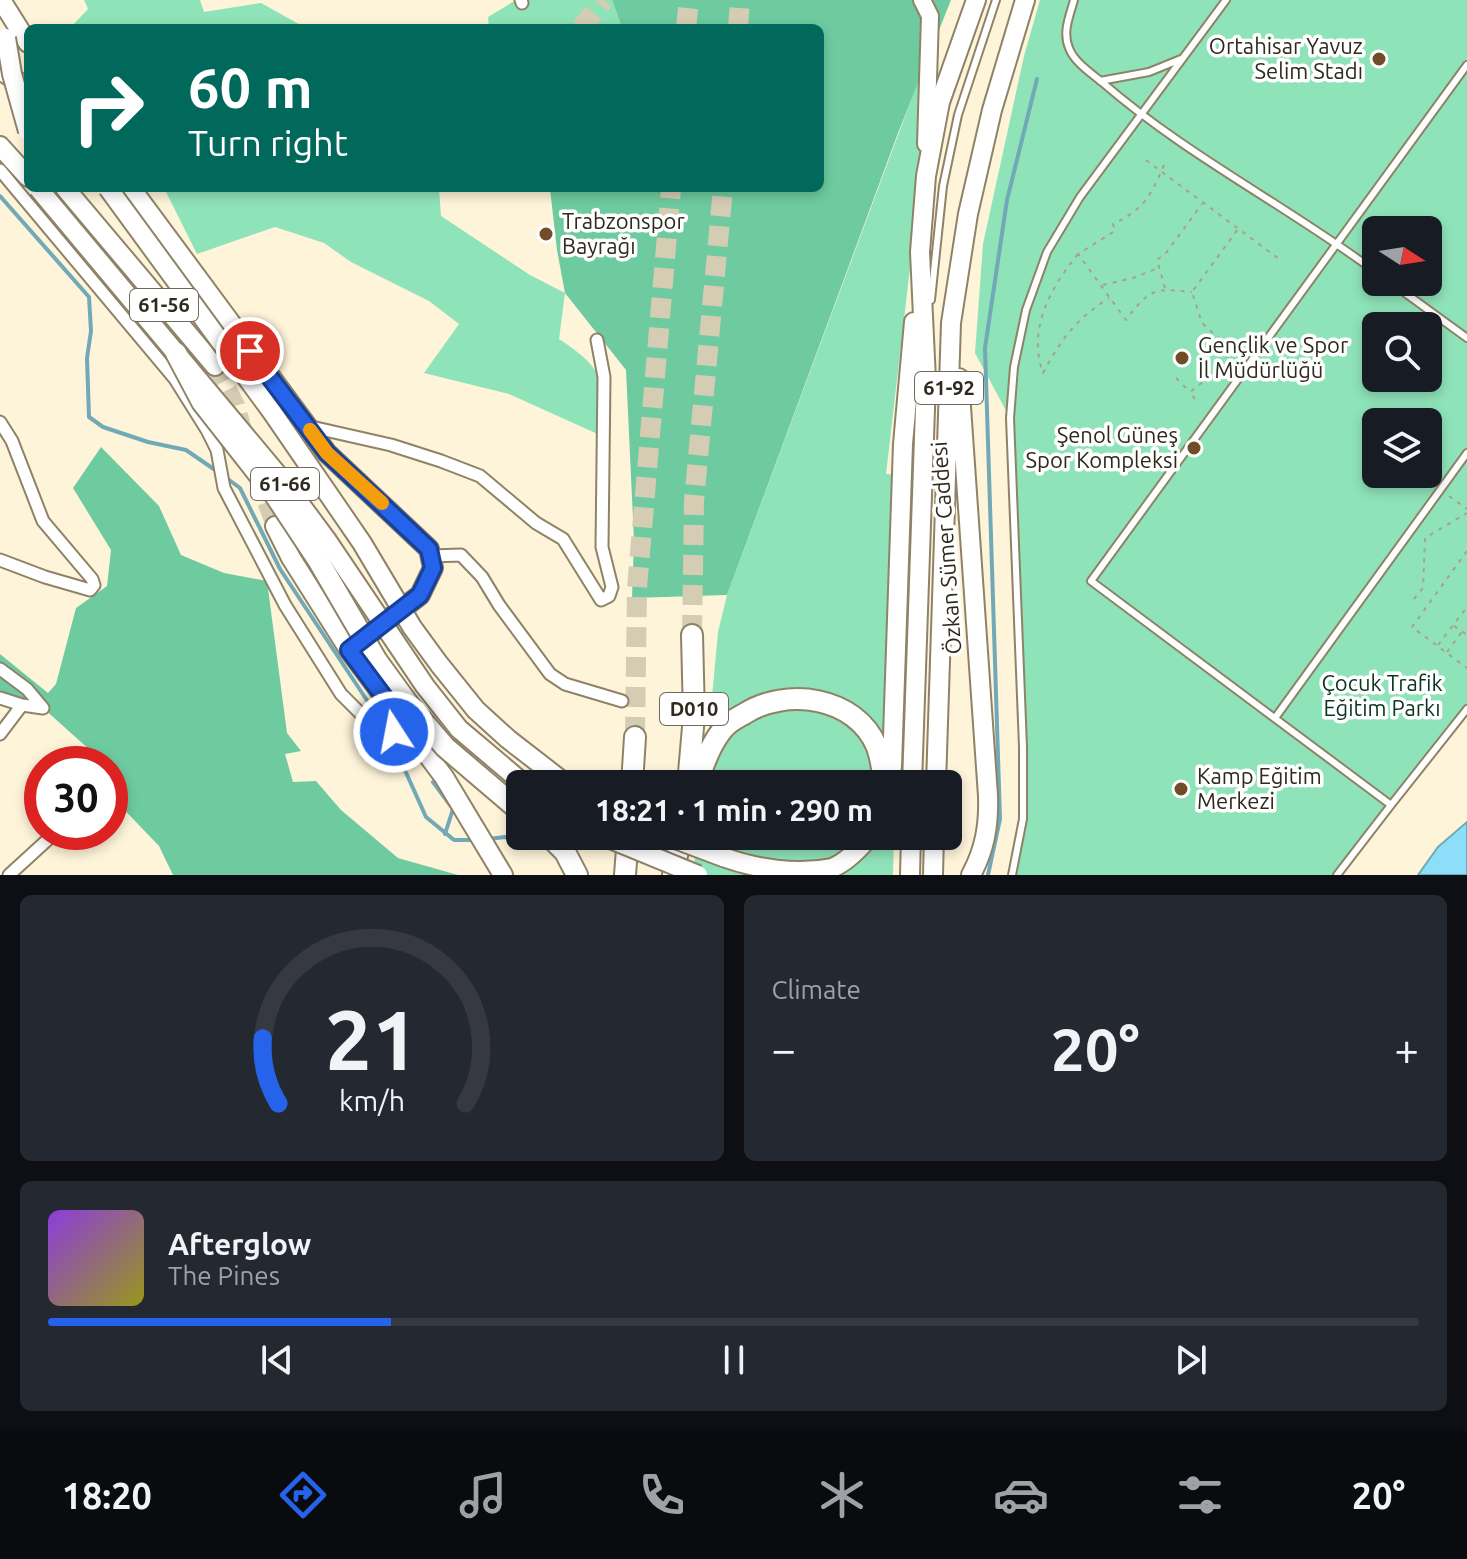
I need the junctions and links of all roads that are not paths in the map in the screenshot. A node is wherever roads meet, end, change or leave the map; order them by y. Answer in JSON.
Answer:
{"nodes":[{"id":1,"x":1,"y":0,"type":"edge"},
{"id":2,"x":922,"y":0,"type":"edge"},
{"id":3,"x":976,"y":0,"type":"edge"},
{"id":4,"x":996,"y":0,"type":"edge"},
{"id":5,"x":1025,"y":0,"type":"edge"},
{"id":6,"x":1074,"y":0,"type":"edge"},
{"id":7,"x":1226,"y":0,"type":"edge"},
{"id":8,"x":3,"y":29,"type":"edge"},
{"id":9,"x":24,"y":37,"type":"edge"},
{"id":10,"x":1183,"y":58,"type":"junction"},
{"id":11,"x":1467,"y":65,"type":"edge"},
{"id":12,"x":0,"y":70,"type":"edge"},
{"id":13,"x":1100,"y":81,"type":"junction"},
{"id":14,"x":24,"y":85,"type":"edge"},
{"id":15,"x":1141,"y":115,"type":"junction"},
{"id":16,"x":24,"y":117,"type":"edge"},
{"id":17,"x":0,"y":146,"type":"edge"},
{"id":18,"x":0,"y":170,"type":"edge"},
{"id":19,"x":24,"y":173,"type":"edge"},
{"id":20,"x":926,"y":176,"type":"junction"},
{"id":21,"x":41,"y":192,"type":"edge"},
{"id":22,"x":68,"y":192,"type":"edge"},
{"id":23,"x":111,"y":192,"type":"edge"},
{"id":24,"x":134,"y":192,"type":"edge"},
{"id":25,"x":968,"y":214,"type":"junction"},
{"id":26,"x":1337,"y":243,"type":"junction"},
{"id":27,"x":920,"y":252,"type":"junction"},
{"id":28,"x":1362,"y":262,"type":"edge"},
{"id":29,"x":1409,"y":296,"type":"edge"},
{"id":30,"x":1467,"y":338,"type":"edge"},
{"id":31,"x":597,"y":340,"type":"dead end"},
{"id":32,"x":176,"y":353,"type":"junction"},
{"id":33,"x":215,"y":366,"type":"tunnel mouth"},
{"id":34,"x":926,"y":380,"type":"junction"},
{"id":35,"x":0,"y":422,"type":"edge"},
{"id":36,"x":306,"y":426,"type":"junction"},
{"id":37,"x":1467,"y":453,"type":"edge"},
{"id":38,"x":275,"y":526,"type":"tunnel mouth"},
{"id":39,"x":431,"y":556,"type":"junction"},
{"id":40,"x":0,"y":560,"type":"edge"},
{"id":41,"x":692,"y":635,"type":"tunnel mouth"},
{"id":42,"x":349,"y":650,"type":"junction"},
{"id":43,"x":0,"y":669,"type":"edge"},
{"id":44,"x":0,"y":698,"type":"edge"},
{"id":45,"x":622,"y":701,"type":"dead end"},
{"id":46,"x":22,"y":705,"type":"junction"},
{"id":47,"x":1467,"y":709,"type":"edge"},
{"id":48,"x":1275,"y":718,"type":"junction"},
{"id":49,"x":394,"y":731,"type":"junction"},
{"id":50,"x":0,"y":734,"type":"edge"},
{"id":51,"x":635,"y":737,"type":"tunnel mouth"},
{"id":52,"x":548,"y":770,"type":"edge"},
{"id":53,"x":633,"y":770,"type":"edge"},
{"id":54,"x":689,"y":770,"type":"edge"},
{"id":55,"x":702,"y":770,"type":"edge"},
{"id":56,"x":882,"y":770,"type":"edge"},
{"id":57,"x":891,"y":770,"type":"edge"},
{"id":58,"x":912,"y":770,"type":"edge"},
{"id":59,"x":936,"y":770,"type":"edge"},
{"id":60,"x":506,"y":771,"type":"edge"},
{"id":61,"x":506,"y":799,"type":"edge"},
{"id":62,"x":1391,"y":805,"type":"junction"},
{"id":63,"x":36,"y":850,"type":"edge"},
{"id":64,"x":563,"y":850,"type":"edge"},
{"id":65,"x":637,"y":850,"type":"edge"},
{"id":66,"x":678,"y":850,"type":"edge"},
{"id":67,"x":704,"y":850,"type":"edge"},
{"id":68,"x":858,"y":850,"type":"edge"},
{"id":69,"x":911,"y":850,"type":"edge"},
{"id":70,"x":934,"y":850,"type":"edge"},
{"id":71,"x":1015,"y":865,"type":"junction"},
{"id":72,"x":9,"y":875,"type":"edge"},
{"id":73,"x":503,"y":875,"type":"edge"},
{"id":74,"x":577,"y":875,"type":"edge"},
{"id":75,"x":673,"y":875,"type":"edge"},
{"id":76,"x":698,"y":875,"type":"edge"},
{"id":77,"x":910,"y":875,"type":"edge"},
{"id":78,"x":933,"y":875,"type":"edge"},
{"id":79,"x":971,"y":875,"type":"edge"},
{"id":80,"x":1012,"y":875,"type":"edge"},
{"id":81,"x":1021,"y":875,"type":"edge"},
{"id":82,"x":1337,"y":875,"type":"edge"}],
"edges":[{"from":1,"to":9,"type":"main road"},
{"from":2,"to":20,"type":"street"},
{"from":3,"to":20,"type":"main road","name":"Özkan Sümer Caddesi","number":"61-92"},
{"from":4,"to":34,"type":"lane"},
{"from":5,"to":25,"type":"main road","name":"Özkan Sümer Caddesi","number":"61-92"},
{"from":6,"to":13,"type":"lane"},
{"from":7,"to":10,"type":"lane"},
{"from":8,"to":16,"type":"main road","bridge":true},
{"from":10,"to":13,"type":"lane"},
{"from":10,"to":15,"type":"lane"},
{"from":11,"to":26,"type":"lane"},
{"from":12,"to":14,"type":"main road","bridge":true},
{"from":13,"to":15,"type":"lane"},
{"from":15,"to":26,"type":"lane"},
{"from":15,"to":71,"type":"lane"},
{"from":17,"to":19,"type":"main road"},
{"from":18,"to":49,"type":"street"},
{"from":20,"to":27,"type":"main road","name":"Özkan Sümer Caddesi","number":"61-92"},
{"from":21,"to":32,"type":"main road","number":"61-66","bridge":true},
{"from":22,"to":33,"type":"main road","number":"61-56"},
{"from":23,"to":52,"type":"main road","number":"61-66","bridge":true},
{"from":24,"to":36,"type":"main road","number":"61-56"},
{"from":25,"to":59,"type":"main road","name":"Özkan Sümer Caddesi","number":"61-92"},
{"from":25,"to":79,"type":"main road","name":"Özkan Sümer Caddesi","number":"61-92"},
{"from":26,"to":28,"type":"lane"},
{"from":26,"to":48,"type":"lane"},
{"from":27,"to":34,"type":"main road","name":"Özkan Sümer Caddesi","number":"61-92"},
{"from":27,"to":57,"type":"main road","name":"Özkan Sümer Caddesi"},
{"from":29,"to":30,"type":"lane"},
{"from":31,"to":36,"type":"street"},
{"from":32,"to":60,"type":"main road","number":"61-66","bridge":true},
{"from":32,"to":61,"type":"highway","bridge":true},
{"from":34,"to":58,"type":"main road","name":"Özkan Sümer Caddesi","number":"61-92"},
{"from":35,"to":40,"type":"street"},
{"from":36,"to":39,"type":"main road","number":"61-56"},
{"from":37,"to":48,"type":"lane"},
{"from":38,"to":42,"type":"main road"},
{"from":39,"to":42,"type":"main road"},
{"from":39,"to":45,"type":"street"},
{"from":41,"to":54,"type":"highway","number":"D010"},
{"from":42,"to":49,"type":"main road"},
{"from":43,"to":46,"type":"street"},
{"from":44,"to":46,"type":"street"},
{"from":46,"to":50,"type":"street"},
{"from":47,"to":62,"type":"lane"},
{"from":48,"to":62,"type":"lane"},
{"from":49,"to":73,"type":"main road"},
{"from":51,"to":53,"type":"highway","number":"D010"},
{"from":55,"to":56,"type":"highway"},
{"from":62,"to":82,"type":"lane"},
{"from":63,"to":72,"type":"street"},
{"from":64,"to":74,"type":"highway"},
{"from":65,"to":76,"type":"main road","bridge":true},
{"from":66,"to":75,"type":"highway"},
{"from":67,"to":68,"type":"main road","bridge":true},
{"from":69,"to":77,"type":"main road"},
{"from":70,"to":78,"type":"main road"},
{"from":71,"to":80,"type":"lane"},
{"from":71,"to":81,"type":"lane"}]}
